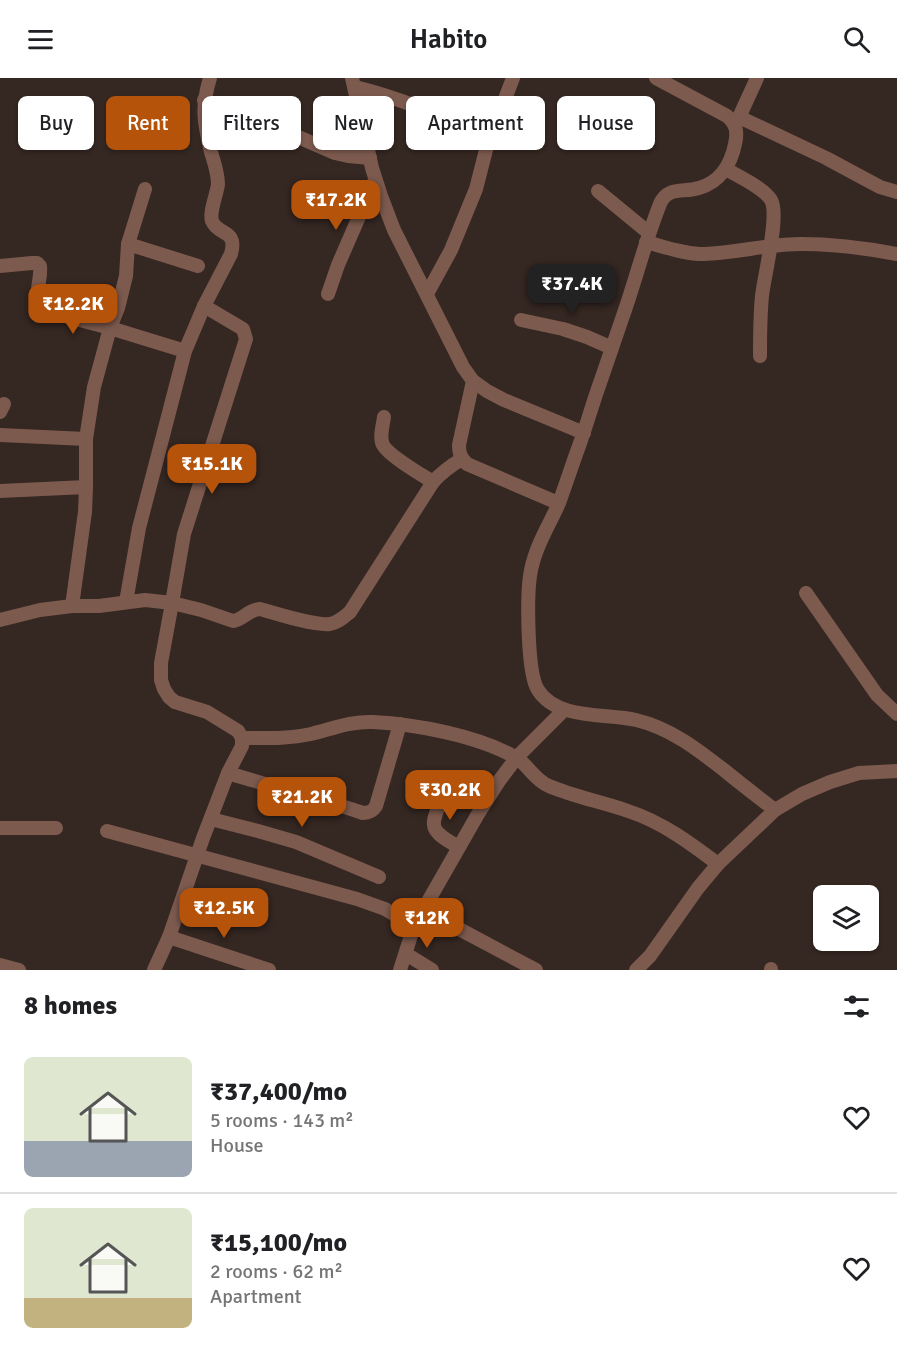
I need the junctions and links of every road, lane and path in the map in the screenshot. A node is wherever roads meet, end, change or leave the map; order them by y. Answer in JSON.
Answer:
{"nodes":[{"id":1,"x":210,"y":78,"type":"edge"},
{"id":2,"x":513,"y":78,"type":"edge"},
{"id":3,"x":656,"y":78,"type":"edge"},
{"id":4,"x":757,"y":78,"type":"edge"},
{"id":5,"x":353,"y":82,"type":"edge"},
{"id":6,"x":205,"y":96,"type":"edge"},
{"id":7,"x":406,"y":102,"type":"edge"},
{"id":8,"x":737,"y":121,"type":"junction"},
{"id":9,"x":301,"y":138,"type":"edge"},
{"id":10,"x":211,"y":150,"type":"edge"},
{"id":11,"x":370,"y":158,"type":"junction"},
{"id":12,"x":726,"y":169,"type":"junction"},
{"id":13,"x":375,"y":180,"type":"junction"},
{"id":14,"x":145,"y":189,"type":"dead end"},
{"id":15,"x":598,"y":190,"type":"dead end"},
{"id":16,"x":897,"y":192,"type":"edge"},
{"id":17,"x":648,"y":237,"type":"junction"},
{"id":18,"x":128,"y":244,"type":"junction"},
{"id":19,"x":771,"y":246,"type":"junction"},
{"id":20,"x":897,"y":254,"type":"edge"},
{"id":21,"x":0,"y":266,"type":"edge"},
{"id":22,"x":198,"y":266,"type":"dead end"},
{"id":23,"x":328,"y":294,"type":"dead end"},
{"id":24,"x":427,"y":294,"type":"junction"},
{"id":25,"x":204,"y":306,"type":"junction"},
{"id":26,"x":521,"y":320,"type":"dead end"},
{"id":27,"x":110,"y":328,"type":"junction"},
{"id":28,"x":612,"y":348,"type":"junction"},
{"id":29,"x":185,"y":351,"type":"junction"},
{"id":30,"x":760,"y":356,"type":"dead end"},
{"id":31,"x":473,"y":381,"type":"junction"},
{"id":32,"x":384,"y":417,"type":"dead end"},
{"id":33,"x":584,"y":433,"type":"junction"},
{"id":34,"x":0,"y":435,"type":"edge"},
{"id":35,"x":86,"y":439,"type":"junction"},
{"id":36,"x":462,"y":459,"type":"junction"},
{"id":37,"x":433,"y":482,"type":"junction"},
{"id":38,"x":86,"y":488,"type":"junction"},
{"id":39,"x":0,"y":491,"type":"edge"},
{"id":40,"x":558,"y":503,"type":"junction"},
{"id":41,"x":806,"y":593,"type":"dead end"},
{"id":42,"x":126,"y":602,"type":"junction"},
{"id":43,"x":172,"y":603,"type":"junction"},
{"id":44,"x":72,"y":606,"type":"junction"},
{"id":45,"x":0,"y":620,"type":"edge"},
{"id":46,"x":564,"y":711,"type":"junction"},
{"id":47,"x":897,"y":714,"type":"edge"},
{"id":48,"x":400,"y":724,"type":"junction"},
{"id":49,"x":242,"y":738,"type":"junction"},
{"id":50,"x":517,"y":758,"type":"junction"},
{"id":51,"x":897,"y":771,"type":"edge"},
{"id":52,"x":228,"y":773,"type":"junction"},
{"id":53,"x":445,"y":793,"type":"dead end"},
{"id":54,"x":775,"y":810,"type":"junction"},
{"id":55,"x":211,"y":819,"type":"junction"},
{"id":56,"x":0,"y":828,"type":"edge"},
{"id":57,"x":56,"y":828,"type":"dead end"},
{"id":58,"x":107,"y":831,"type":"dead end"},
{"id":59,"x":459,"y":847,"type":"junction"},
{"id":60,"x":197,"y":857,"type":"junction"},
{"id":61,"x":718,"y":864,"type":"junction"},
{"id":62,"x":379,"y":877,"type":"dead end"},
{"id":63,"x":414,"y":926,"type":"junction"},
{"id":64,"x":461,"y":930,"type":"dead end"},
{"id":65,"x":169,"y":937,"type":"junction"},
{"id":66,"x":406,"y":954,"type":"junction"},
{"id":67,"x":154,"y":970,"type":"edge"},
{"id":68,"x":268,"y":970,"type":"edge"},
{"id":69,"x":400,"y":970,"type":"edge"},
{"id":70,"x":432,"y":970,"type":"edge"},
{"id":71,"x":536,"y":970,"type":"edge"},
{"id":72,"x":636,"y":970,"type":"edge"}],
"edges":[{"from":1,"to":6,"type":"street"},
{"from":2,"to":24,"type":"street"},
{"from":3,"to":8,"type":"street"},
{"from":4,"to":8,"type":"street"},
{"from":5,"to":7,"type":"street"},
{"from":5,"to":11,"type":"street"},
{"from":8,"to":12,"type":"street"},
{"from":8,"to":16,"type":"street"},
{"from":9,"to":11,"type":"street"},
{"from":10,"to":25,"type":"street"},
{"from":11,"to":13,"type":"street"},
{"from":12,"to":17,"type":"street"},
{"from":12,"to":19,"type":"street"},
{"from":13,"to":23,"type":"street"},
{"from":13,"to":24,"type":"street"},
{"from":14,"to":18,"type":"street"},
{"from":15,"to":17,"type":"street"},
{"from":17,"to":19,"type":"street"},
{"from":17,"to":28,"type":"street"},
{"from":18,"to":22,"type":"street"},
{"from":18,"to":27,"type":"street"},
{"from":19,"to":20,"type":"street"},
{"from":19,"to":30,"type":"street"},
{"from":21,"to":27,"type":"street"},
{"from":24,"to":31,"type":"street"},
{"from":25,"to":29,"type":"street"},
{"from":25,"to":43,"type":"street"},
{"from":26,"to":28,"type":"street"},
{"from":27,"to":29,"type":"street"},
{"from":27,"to":35,"type":"street"},
{"from":28,"to":33,"type":"street"},
{"from":29,"to":42,"type":"street"},
{"from":31,"to":33,"type":"street"},
{"from":31,"to":36,"type":"street"},
{"from":32,"to":37,"type":"street"},
{"from":33,"to":40,"type":"street"},
{"from":34,"to":35,"type":"street"},
{"from":35,"to":38,"type":"street"},
{"from":36,"to":37,"type":"street"},
{"from":36,"to":40,"type":"street"},
{"from":37,"to":43,"type":"street"},
{"from":38,"to":39,"type":"street"},
{"from":38,"to":44,"type":"street"},
{"from":40,"to":46,"type":"street"},
{"from":41,"to":47,"type":"street"},
{"from":42,"to":43,"type":"street"},
{"from":42,"to":44,"type":"street"},
{"from":43,"to":49,"type":"street"},
{"from":44,"to":45,"type":"street"},
{"from":46,"to":50,"type":"street"},
{"from":46,"to":54,"type":"street"},
{"from":48,"to":49,"type":"street"},
{"from":48,"to":50,"type":"street"},
{"from":48,"to":52,"type":"street"},
{"from":49,"to":52,"type":"street"},
{"from":50,"to":59,"type":"street"},
{"from":50,"to":61,"type":"street"},
{"from":51,"to":54,"type":"street"},
{"from":52,"to":55,"type":"street"},
{"from":53,"to":59,"type":"street"},
{"from":54,"to":61,"type":"street"},
{"from":55,"to":60,"type":"street"},
{"from":55,"to":62,"type":"street"},
{"from":56,"to":57,"type":"street"},
{"from":58,"to":60,"type":"street"},
{"from":59,"to":63,"type":"street"},
{"from":60,"to":63,"type":"street"},
{"from":60,"to":65,"type":"street"},
{"from":61,"to":72,"type":"street"},
{"from":63,"to":66,"type":"street"},
{"from":64,"to":71,"type":"street"},
{"from":65,"to":67,"type":"street"},
{"from":65,"to":68,"type":"street"},
{"from":66,"to":69,"type":"street"},
{"from":66,"to":70,"type":"street"}]}
